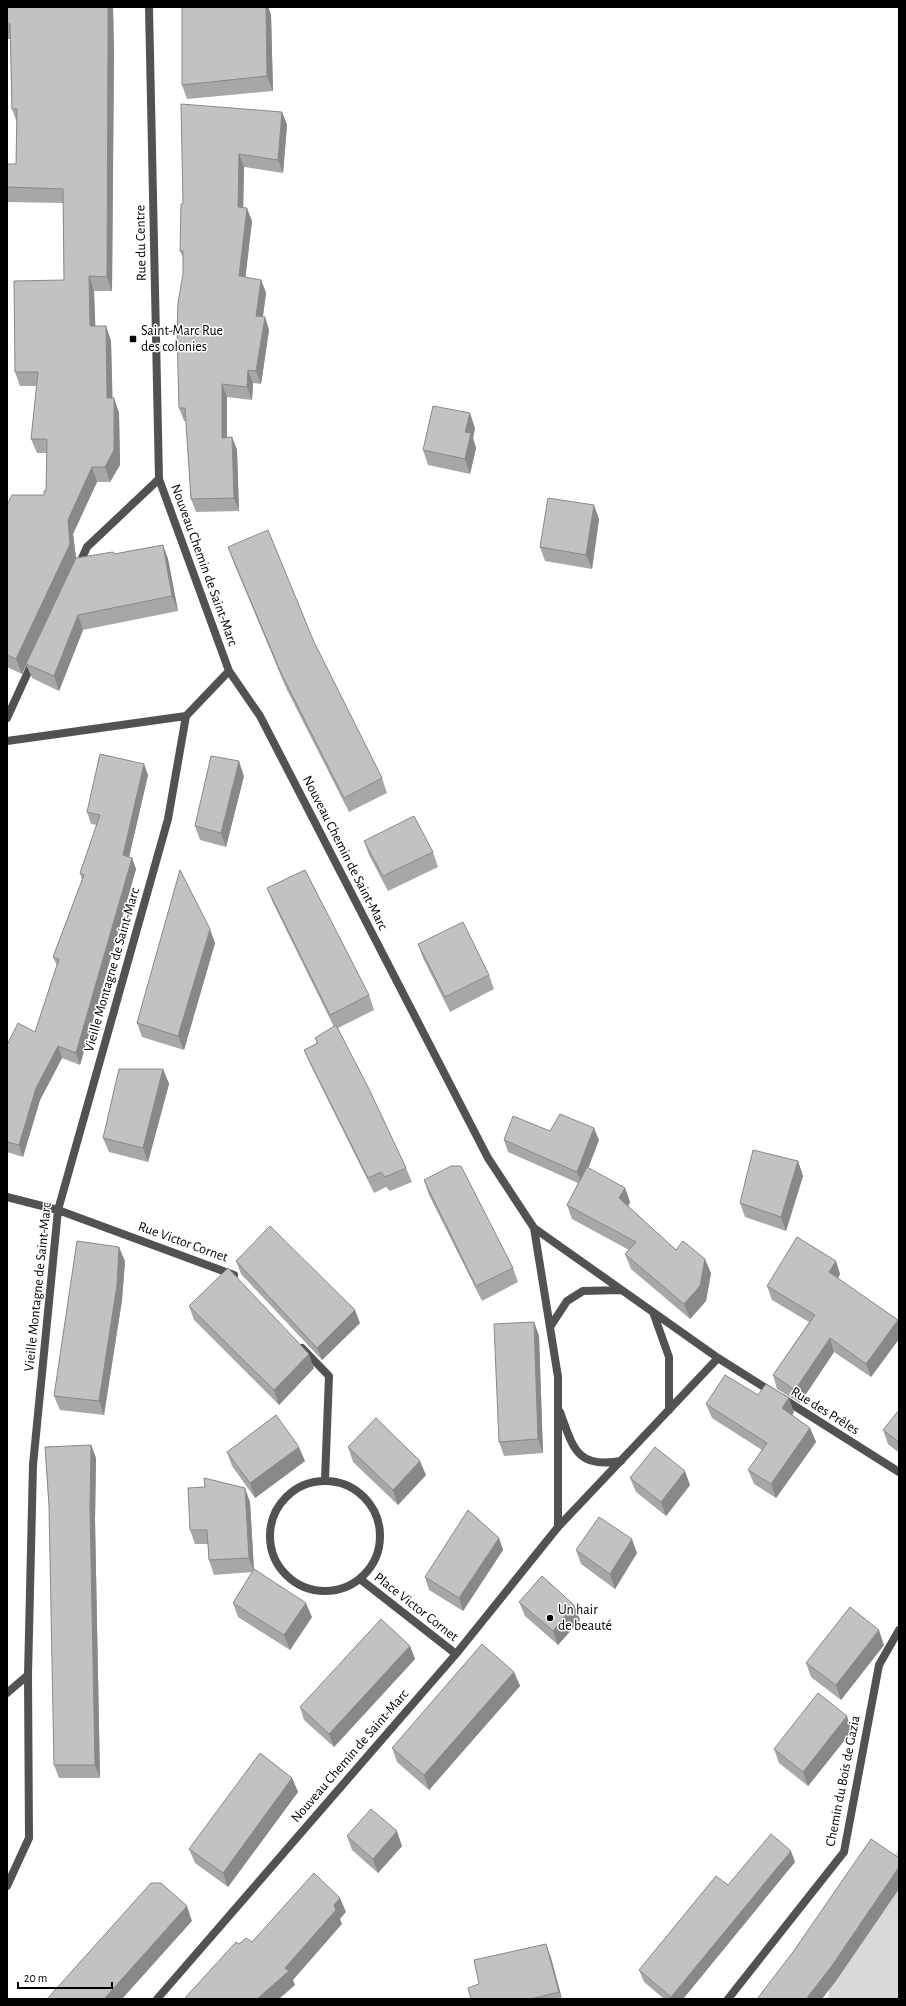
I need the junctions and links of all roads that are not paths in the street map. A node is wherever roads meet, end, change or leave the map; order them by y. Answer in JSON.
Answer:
{"nodes":[{"id":1,"x":149,"y":7,"type":"edge"},
{"id":2,"x":159,"y":479,"type":"junction"},
{"id":3,"x":74,"y":574,"type":"edge"},
{"id":4,"x":36,"y":655,"type":"edge"},
{"id":5,"x":228,"y":671,"type":"junction"},
{"id":6,"x":186,"y":716,"type":"junction"},
{"id":7,"x":7,"y":718,"type":"edge"},
{"id":8,"x":7,"y":741,"type":"edge"},
{"id":9,"x":7,"y":1197,"type":"edge"},
{"id":10,"x":58,"y":1210,"type":"junction"},
{"id":11,"x":534,"y":1228,"type":"junction"},
{"id":12,"x":237,"y":1279,"type":"edge"},
{"id":13,"x":621,"y":1290,"type":"junction"},
{"id":14,"x":653,"y":1312,"type":"junction"},
{"id":15,"x":550,"y":1327,"type":"junction"},
{"id":16,"x":297,"y":1342,"type":"edge"},
{"id":17,"x":718,"y":1358,"type":"junction"},
{"id":18,"x":558,"y":1408,"type":"junction"},
{"id":19,"x":669,"y":1410,"type":"junction"},
{"id":20,"x":621,"y":1460,"type":"junction"},
{"id":21,"x":899,"y":1472,"type":"edge"},
{"id":22,"x":326,"y":1480,"type":"junction"},
{"id":23,"x":558,"y":1527,"type":"junction"},
{"id":24,"x":360,"y":1579,"type":"junction"},
{"id":25,"x":899,"y":1630,"type":"edge"},
{"id":26,"x":456,"y":1654,"type":"junction"},
{"id":27,"x":28,"y":1675,"type":"junction"},
{"id":28,"x":7,"y":1693,"type":"edge"},
{"id":29,"x":7,"y":1886,"type":"edge"},
{"id":30,"x":157,"y":1999,"type":"edge"},
{"id":31,"x":728,"y":1999,"type":"edge"}],
"edges":[{"from":1,"to":2,"type":"street","name":"Rue du Centre"},
{"from":2,"to":3,"type":"street"},
{"from":2,"to":5,"type":"street","name":"Nouveau Chemin de Saint-Marc"},
{"from":4,"to":7,"type":"street"},
{"from":5,"to":6,"type":"street"},
{"from":5,"to":11,"type":"street","name":"Nouveau Chemin de Saint-Marc"},
{"from":6,"to":8,"type":"street"},
{"from":6,"to":10,"type":"street","name":"Vieille Montagne de Saint-Marc"},
{"from":9,"to":10,"type":"street","name":"Rue Victor Cornet"},
{"from":10,"to":12,"type":"street","name":"Rue Victor Cornet"},
{"from":10,"to":27,"type":"street","name":"Vieille Montagne de Saint-Marc"},
{"from":11,"to":13,"type":"street","name":"Rue des Prêles"},
{"from":11,"to":15,"type":"street"},
{"from":13,"to":14,"type":"street","name":"Rue des Prêles"},
{"from":13,"to":15,"type":"street"},
{"from":14,"to":17,"type":"street","name":"Rue des Prêles"},
{"from":14,"to":19,"type":"street"},
{"from":15,"to":18,"type":"street"},
{"from":16,"to":22,"type":"street"},
{"from":17,"to":19,"type":"street","name":"Nouveau Chemin de Saint-Marc"},
{"from":17,"to":21,"type":"street","name":"Rue des Prêles"},
{"from":18,"to":20,"type":"street"},
{"from":18,"to":23,"type":"street"},
{"from":19,"to":20,"type":"street","name":"Nouveau Chemin de Saint-Marc"},
{"from":20,"to":23,"type":"street","name":"Nouveau Chemin de Saint-Marc"},
{"from":22,"to":24,"type":"street"},
{"from":22,"to":24,"type":"street"},
{"from":23,"to":26,"type":"street","name":"Nouveau Chemin de Saint-Marc"},
{"from":24,"to":26,"type":"street","name":"Place Victor Cornet"},
{"from":25,"to":31,"type":"street","name":"Chemin du Bois de Gazia"},
{"from":26,"to":30,"type":"street","name":"Nouveau Chemin de Saint-Marc"},
{"from":27,"to":28,"type":"street"},
{"from":27,"to":29,"type":"street","name":"Vieille Montagne de Saint-Marc"}]}
